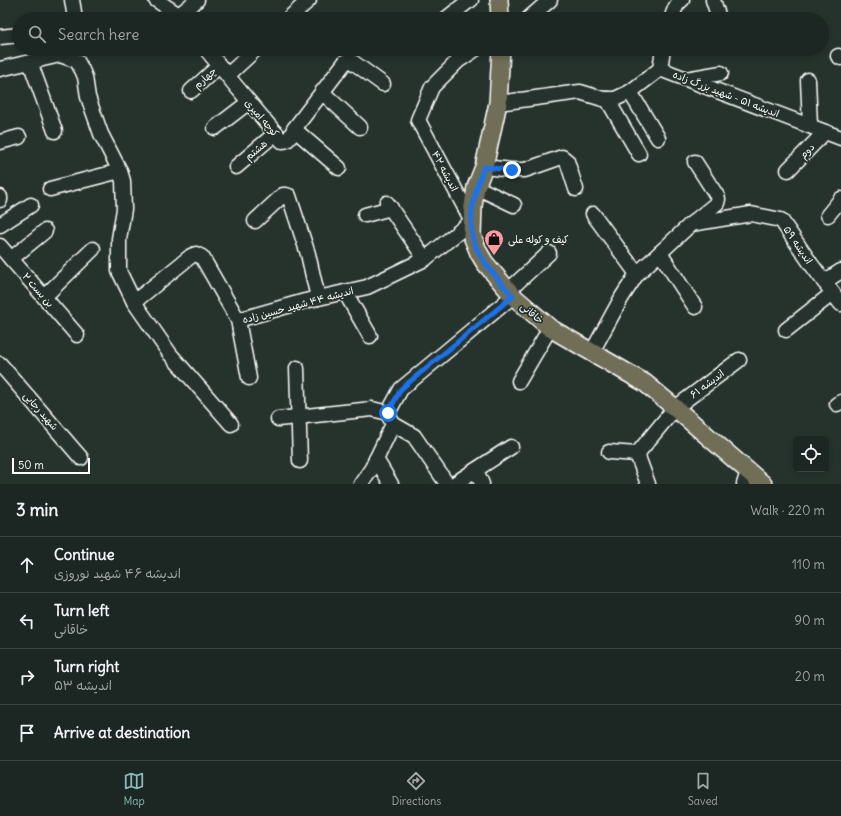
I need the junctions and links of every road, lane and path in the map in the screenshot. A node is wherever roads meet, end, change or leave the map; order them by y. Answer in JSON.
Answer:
{"nodes":[{"id":1,"x":156,"y":0,"type":"edge"},
{"id":2,"x":197,"y":0,"type":"edge"},
{"id":3,"x":309,"y":0,"type":"edge"},
{"id":4,"x":471,"y":0,"type":"edge"},
{"id":5,"x":499,"y":0,"type":"edge"},
{"id":6,"x":550,"y":0,"type":"edge"},
{"id":7,"x":682,"y":0,"type":"edge"},
{"id":8,"x":712,"y":0,"type":"edge"},
{"id":9,"x":173,"y":12,"type":"edge"},
{"id":10,"x":185,"y":12,"type":"edge"},
{"id":11,"x":296,"y":12,"type":"edge"},
{"id":12,"x":455,"y":12,"type":"edge"},
{"id":13,"x":500,"y":12,"type":"edge"},
{"id":14,"x":536,"y":12,"type":"edge"},
{"id":15,"x":674,"y":12,"type":"edge"},
{"id":16,"x":717,"y":12,"type":"edge"},
{"id":17,"x":12,"y":35,"type":"edge"},
{"id":18,"x":0,"y":36,"type":"edge"},
{"id":19,"x":52,"y":56,"type":"edge"},
{"id":20,"x":65,"y":56,"type":"edge"},
{"id":21,"x":212,"y":56,"type":"edge"},
{"id":22,"x":245,"y":56,"type":"edge"},
{"id":23,"x":466,"y":56,"type":"edge"},
{"id":24,"x":501,"y":56,"type":"edge"},
{"id":25,"x":662,"y":56,"type":"edge"},
{"id":26,"x":30,"y":62,"type":"junction"},
{"id":27,"x":0,"y":69,"type":"edge"},
{"id":28,"x":660,"y":69,"type":"junction"},
{"id":29,"x":223,"y":70,"type":"junction"},
{"id":30,"x":722,"y":73,"type":"dead end"},
{"id":31,"x":686,"y":79,"type":"junction"},
{"id":32,"x":808,"y":80,"type":"dead end"},
{"id":33,"x":383,"y":84,"type":"dead end"},
{"id":34,"x":191,"y":91,"type":"dead end"},
{"id":35,"x":322,"y":92,"type":"junction"},
{"id":36,"x":630,"y":92,"type":"junction"},
{"id":37,"x":607,"y":99,"type":"junction"},
{"id":38,"x":249,"y":102,"type":"junction"},
{"id":39,"x":498,"y":102,"type":"junction"},
{"id":40,"x":810,"y":126,"type":"junction"},
{"id":41,"x":360,"y":127,"type":"dead end"},
{"id":42,"x":214,"y":128,"type":"dead end"},
{"id":43,"x":294,"y":129,"type":"junction"},
{"id":44,"x":55,"y":131,"type":"dead end"},
{"id":45,"x":825,"y":132,"type":"junction"},
{"id":46,"x":276,"y":133,"type":"junction"},
{"id":47,"x":19,"y":137,"type":"dead end"},
{"id":48,"x":658,"y":138,"type":"dead end"},
{"id":49,"x":841,"y":138,"type":"edge"},
{"id":50,"x":0,"y":142,"type":"edge"},
{"id":51,"x":639,"y":154,"type":"dead end"},
{"id":52,"x":695,"y":162,"type":"dead end"},
{"id":53,"x":236,"y":167,"type":"dead end"},
{"id":54,"x":484,"y":167,"type":"junction"},
{"id":55,"x":339,"y":168,"type":"dead end"},
{"id":56,"x":120,"y":170,"type":"junction"},
{"id":57,"x":788,"y":170,"type":"dead end"},
{"id":58,"x":476,"y":187,"type":"junction"},
{"id":59,"x":576,"y":188,"type":"dead end"},
{"id":60,"x":50,"y":190,"type":"dead end"},
{"id":61,"x":841,"y":199,"type":"edge"},
{"id":62,"x":514,"y":205,"type":"dead end"},
{"id":63,"x":30,"y":206,"type":"dead end"},
{"id":64,"x":593,"y":214,"type":"dead end"},
{"id":65,"x":828,"y":214,"type":"dead end"},
{"id":66,"x":365,"y":215,"type":"dead end"},
{"id":67,"x":255,"y":221,"type":"dead end"},
{"id":68,"x":472,"y":221,"type":"junction"},
{"id":69,"x":691,"y":224,"type":"junction"},
{"id":70,"x":0,"y":225,"type":"edge"},
{"id":71,"x":45,"y":231,"type":"dead end"},
{"id":72,"x":0,"y":246,"type":"edge"},
{"id":73,"x":93,"y":249,"type":"dead end"},
{"id":74,"x":549,"y":253,"type":"dead end"},
{"id":75,"x":660,"y":253,"type":"junction"},
{"id":76,"x":11,"y":259,"type":"junction"},
{"id":77,"x":425,"y":259,"type":"junction"},
{"id":78,"x":841,"y":271,"type":"edge"},
{"id":79,"x":637,"y":274,"type":"junction"},
{"id":80,"x":345,"y":292,"type":"junction"},
{"id":81,"x":833,"y":293,"type":"edge"},
{"id":82,"x":510,"y":294,"type":"junction"},
{"id":83,"x":44,"y":297,"type":"junction"},
{"id":84,"x":318,"y":298,"type":"junction"},
{"id":85,"x":134,"y":302,"type":"junction"},
{"id":86,"x":695,"y":307,"type":"dead end"},
{"id":87,"x":238,"y":320,"type":"junction"},
{"id":88,"x":550,"y":328,"type":"junction"},
{"id":89,"x":786,"y":330,"type":"dead end"},
{"id":90,"x":77,"y":335,"type":"dead end"},
{"id":91,"x":370,"y":336,"type":"dead end"},
{"id":92,"x":592,"y":352,"type":"junction"},
{"id":93,"x":739,"y":360,"type":"dead end"},
{"id":94,"x":0,"y":364,"type":"edge"},
{"id":95,"x":297,"y":368,"type":"dead end"},
{"id":96,"x":249,"y":378,"type":"dead end"},
{"id":97,"x":519,"y":381,"type":"dead end"},
{"id":98,"x":675,"y":408,"type":"junction"},
{"id":99,"x":299,"y":417,"type":"junction"},
{"id":100,"x":391,"y":418,"type":"junction"},
{"id":101,"x":278,"y":419,"type":"dead end"},
{"id":102,"x":231,"y":424,"type":"dead end"},
{"id":103,"x":511,"y":447,"type":"dead end"},
{"id":104,"x":609,"y":452,"type":"dead end"},
{"id":105,"x":637,"y":454,"type":"junction"},
{"id":106,"x":81,"y":458,"type":"dead end"},
{"id":107,"x":376,"y":459,"type":"junction"},
{"id":108,"x":300,"y":461,"type":"dead end"},
{"id":109,"x":476,"y":470,"type":"junction"},
{"id":110,"x":746,"y":478,"type":"edge"},
{"id":111,"x":361,"y":484,"type":"edge"},
{"id":112,"x":391,"y":484,"type":"edge"},
{"id":113,"x":447,"y":484,"type":"edge"},
{"id":114,"x":454,"y":484,"type":"edge"},
{"id":115,"x":482,"y":484,"type":"edge"},
{"id":116,"x":648,"y":484,"type":"edge"},
{"id":117,"x":763,"y":484,"type":"edge"}],
"edges":[{"from":1,"to":9,"type":"street"},
{"from":2,"to":10,"type":"street"},
{"from":3,"to":11,"type":"street"},
{"from":4,"to":12,"type":"street"},
{"from":5,"to":13,"type":"main road"},
{"from":6,"to":14,"type":"street"},
{"from":7,"to":15,"type":"street"},
{"from":8,"to":16,"type":"street"},
{"from":17,"to":18,"type":"street"},
{"from":19,"to":26,"type":"street"},
{"from":20,"to":56,"type":"street"},
{"from":21,"to":29,"type":"street","name":"کوچه امیری"},
{"from":22,"to":29,"type":"street","name":"چهارم"},
{"from":23,"to":68,"type":"street","name":"اندیشه ۴۲"},
{"from":24,"to":39,"type":"main road","name":"خاقانی"},
{"from":25,"to":28,"type":"street"},
{"from":26,"to":27,"type":"street"},
{"from":26,"to":44,"type":"street"},
{"from":28,"to":31,"type":"street","name":"اندیشه ۵۱ - شهید بزرگ زاده"},
{"from":28,"to":36,"type":"street","name":"اندیشه ۵۱ - شهید بزرگ زاده"},
{"from":29,"to":34,"type":"street","name":"چهارم"},
{"from":29,"to":38,"type":"street","name":"کوچه امیری"},
{"from":30,"to":31,"type":"street"},
{"from":31,"to":40,"type":"street","name":"اندیشه ۵۱ - شهید بزرگ زاده"},
{"from":32,"to":40,"type":"street"},
{"from":33,"to":35,"type":"street","name":"کوچه امیری"},
{"from":35,"to":41,"type":"street"},
{"from":35,"to":43,"type":"street","name":"کوچه امیری"},
{"from":36,"to":37,"type":"street","name":"اندیشه ۵۱ - شهید بزرگ زاده"},
{"from":36,"to":48,"type":"street"},
{"from":37,"to":39,"type":"street","name":"اندیشه ۵۱ - شهید بزرگ زاده"},
{"from":37,"to":51,"type":"street"},
{"from":38,"to":42,"type":"street"},
{"from":38,"to":46,"type":"street","name":"کوچه امیری"},
{"from":39,"to":54,"type":"main road","name":"خاقانی"},
{"from":40,"to":45,"type":"street","name":"اندیشه ۵۱ - شهید بزرگ زاده"},
{"from":43,"to":46,"type":"street","name":"کوچه امیری"},
{"from":43,"to":55,"type":"street"},
{"from":45,"to":49,"type":"street","name":"اندیشه ۵۱ - شهید بزرگ زاده"},
{"from":45,"to":57,"type":"street","name":"دوم"},
{"from":46,"to":53,"type":"street","name":"هشتم"},
{"from":47,"to":50,"type":"street"},
{"from":52,"to":69,"type":"street"},
{"from":54,"to":58,"type":"main road","name":"خاقانی"},
{"from":54,"to":59,"type":"street"},
{"from":56,"to":60,"type":"street"},
{"from":56,"to":85,"type":"street"},
{"from":58,"to":62,"type":"street"},
{"from":58,"to":68,"type":"main road","name":"خاقانی"},
{"from":61,"to":65,"type":"street"},
{"from":63,"to":70,"type":"street"},
{"from":64,"to":79,"type":"street"},
{"from":66,"to":77,"type":"street"},
{"from":67,"to":84,"type":"street"},
{"from":68,"to":77,"type":"street","name":"اندیشه ۴۴ شهید حسین زاده"},
{"from":68,"to":82,"type":"main road","name":"خاقانی"},
{"from":69,"to":75,"type":"street"},
{"from":69,"to":81,"type":"street","name":"اندیشه ۵۹"},
{"from":71,"to":76,"type":"street"},
{"from":72,"to":76,"type":"street","name":"بن بست ۲"},
{"from":73,"to":83,"type":"street"},
{"from":74,"to":82,"type":"street"},
{"from":75,"to":79,"type":"street"},
{"from":75,"to":86,"type":"street"},
{"from":76,"to":83,"type":"street","name":"بن بست ۲"},
{"from":77,"to":80,"type":"street","name":"اندیشه ۴۴ شهید حسین زاده"},
{"from":78,"to":81,"type":"street"},
{"from":79,"to":92,"type":"street"},
{"from":80,"to":84,"type":"street","name":"اندیشه ۴۴ شهید حسین زاده"},
{"from":80,"to":91,"type":"street"},
{"from":81,"to":89,"type":"street"},
{"from":82,"to":88,"type":"main road","name":"خاقانی"},
{"from":82,"to":100,"type":"street"},
{"from":83,"to":90,"type":"street","name":"بن بست ۲"},
{"from":84,"to":87,"type":"street","name":"اندیشه ۴۴ شهید حسین زاده"},
{"from":85,"to":87,"type":"street","name":"اندیشه ۴۴ شهید حسین زاده"},
{"from":85,"to":102,"type":"street"},
{"from":87,"to":96,"type":"street"},
{"from":88,"to":92,"type":"main road","name":"خاقانی"},
{"from":88,"to":97,"type":"street"},
{"from":92,"to":98,"type":"main road","name":"خاقانی"},
{"from":93,"to":98,"type":"street","name":"اندیشه ۶۱"},
{"from":94,"to":106,"type":"street","name":"شهید رجایی"},
{"from":95,"to":99,"type":"street"},
{"from":98,"to":105,"type":"street","name":"اندیشه ۶۱"},
{"from":98,"to":110,"type":"main road","name":"خاقانی"},
{"from":99,"to":100,"type":"street"},
{"from":99,"to":101,"type":"street"},
{"from":99,"to":108,"type":"street"},
{"from":100,"to":107,"type":"street"},
{"from":100,"to":113,"type":"street"},
{"from":103,"to":109,"type":"street"},
{"from":104,"to":105,"type":"street"},
{"from":105,"to":116,"type":"street"},
{"from":107,"to":111,"type":"street"},
{"from":107,"to":112,"type":"street"},
{"from":109,"to":114,"type":"street"},
{"from":109,"to":115,"type":"street"},
{"from":110,"to":117,"type":"main road","name":"خاقانی"}]}
